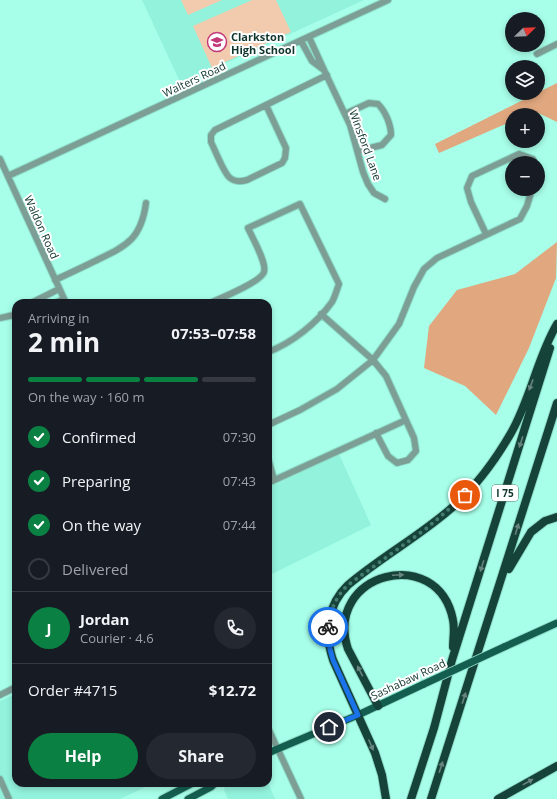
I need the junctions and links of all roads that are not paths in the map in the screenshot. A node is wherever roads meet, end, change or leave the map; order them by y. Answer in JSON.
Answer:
{"nodes":[{"id":1,"x":388,"y":0,"type":"edge"},
{"id":2,"x":309,"y":37,"type":"junction"},
{"id":3,"x":301,"y":41,"type":"junction"},
{"id":4,"x":557,"y":44,"type":"edge"},
{"id":5,"x":537,"y":54,"type":"dead end"},
{"id":6,"x":325,"y":73,"type":"junction"},
{"id":7,"x":266,"y":105,"type":"junction"},
{"id":8,"x":345,"y":114,"type":"junction"},
{"id":9,"x":358,"y":151,"type":"junction"},
{"id":10,"x":515,"y":156,"type":"edge"},
{"id":11,"x":525,"y":156,"type":"edge"},
{"id":12,"x":0,"y":160,"type":"edge"},
{"id":13,"x":505,"y":161,"type":"edge"},
{"id":14,"x":8,"y":176,"type":"junction"},
{"id":15,"x":530,"y":196,"type":"edge"},
{"id":16,"x":385,"y":198,"type":"dead end"},
{"id":17,"x":146,"y":202,"type":"dead end"},
{"id":18,"x":486,"y":234,"type":"junction"},
{"id":19,"x":55,"y":280,"type":"junction"},
{"id":20,"x":59,"y":289,"type":"junction"},
{"id":21,"x":39,"y":299,"type":"edge"},
{"id":22,"x":64,"y":299,"type":"edge"},
{"id":23,"x":218,"y":299,"type":"edge"},
{"id":24,"x":320,"y":314,"type":"junction"},
{"id":25,"x":12,"y":315,"type":"edge"},
{"id":26,"x":0,"y":318,"type":"edge"},
{"id":27,"x":557,"y":324,"type":"edge"},
{"id":28,"x":272,"y":350,"type":"edge"},
{"id":29,"x":373,"y":360,"type":"junction"},
{"id":30,"x":557,"y":403,"type":"edge"},
{"id":31,"x":406,"y":420,"type":"junction"},
{"id":32,"x":272,"y":423,"type":"edge"},
{"id":33,"x":376,"y":433,"type":"junction"},
{"id":34,"x":272,"y":481,"type":"edge"},
{"id":35,"x":557,"y":517,"type":"edge"},
{"id":36,"x":497,"y":593,"type":"junction"},
{"id":37,"x":557,"y":623,"type":"edge"},
{"id":38,"x":452,"y":660,"type":"junction"},
{"id":39,"x":12,"y":689,"type":"edge"},
{"id":40,"x":0,"y":695,"type":"edge"},
{"id":41,"x":378,"y":706,"type":"junction"},
{"id":42,"x":358,"y":715,"type":"junction"},
{"id":43,"x":272,"y":736,"type":"edge"},
{"id":44,"x":278,"y":749,"type":"junction"},
{"id":45,"x":272,"y":751,"type":"edge"},
{"id":46,"x":557,"y":766,"type":"edge"},
{"id":47,"x":0,"y":779,"type":"edge"},
{"id":48,"x":186,"y":787,"type":"edge"},
{"id":49,"x":211,"y":787,"type":"edge"},
{"id":50,"x":182,"y":789,"type":"junction"},
{"id":51,"x":9,"y":799,"type":"edge"},
{"id":52,"x":162,"y":799,"type":"edge"},
{"id":53,"x":188,"y":799,"type":"edge"},
{"id":54,"x":301,"y":799,"type":"edge"},
{"id":55,"x":386,"y":799,"type":"edge"},
{"id":56,"x":411,"y":799,"type":"edge"},
{"id":57,"x":431,"y":799,"type":"edge"},
{"id":58,"x":498,"y":799,"type":"edge"}],
"edges":[{"from":1,"to":2,"type":"street","name":"Walters Road"},
{"from":2,"to":3,"type":"street","name":"Walters Road"},
{"from":2,"to":6,"type":"street","name":"Winsford Lane"},
{"from":3,"to":6,"type":"street","name":"Winsford Lane"},
{"from":3,"to":14,"type":"street","name":"Walters Road"},
{"from":4,"to":5,"type":"street"},
{"from":6,"to":7,"type":"street"},
{"from":6,"to":8,"type":"street","name":"Winsford Lane"},
{"from":7,"to":7,"type":"street"},
{"from":8,"to":9,"type":"street","name":"Winsford Lane"},
{"from":8,"to":9,"type":"street"},
{"from":9,"to":16,"type":"street","name":"Winsford Lane"},
{"from":10,"to":11,"type":"street"},
{"from":12,"to":14,"type":"street","name":"Waldon Road"},
{"from":13,"to":18,"type":"street"},
{"from":14,"to":19,"type":"street","name":"Waldon Road"},
{"from":15,"to":18,"type":"street"},
{"from":17,"to":19,"type":"street"},
{"from":18,"to":29,"type":"street"},
{"from":19,"to":20,"type":"street","name":"Waldon Road"},
{"from":20,"to":21,"type":"street"},
{"from":20,"to":22,"type":"street","name":"Waldon Road"},
{"from":23,"to":24,"type":"street"},
{"from":24,"to":28,"type":"street"},
{"from":24,"to":29,"type":"street"},
{"from":25,"to":26,"type":"street"},
{"from":27,"to":38,"type":"highway","number":"I 75","one_way":true},
{"from":27,"to":42,"type":"highway","one_way":true},
{"from":29,"to":31,"type":"street"},
{"from":29,"to":32,"type":"street"},
{"from":36,"to":30,"type":"highway","number":"I 75","one_way":true},
{"from":31,"to":33,"type":"street"},
{"from":31,"to":33,"type":"street"},
{"from":33,"to":34,"type":"street"},
{"from":35,"to":36,"type":"highway"},
{"from":57,"to":36,"type":"highway","number":"I 75","one_way":true},
{"from":37,"to":41,"type":"main road","name":"Sashabaw Road","bridge":true},
{"from":41,"to":38,"type":"highway","one_way":true},
{"from":38,"to":56,"type":"highway","number":"I 75"},
{"from":39,"to":40,"type":"street"},
{"from":41,"to":42,"type":"main road","name":"Sashabaw Road"},
{"from":42,"to":44,"type":"main road","name":"Sashabaw Road"},
{"from":42,"to":55,"type":"highway","one_way":true},
{"from":43,"to":44,"type":"street"},
{"from":44,"to":45,"type":"main road","name":"Sashabaw Road"},
{"from":44,"to":54,"type":"street"},
{"from":58,"to":46,"type":"highway","one_way":true},
{"from":47,"to":51,"type":"street"},
{"from":48,"to":50,"type":"main road"},
{"from":49,"to":53,"type":"main road"},
{"from":50,"to":52,"type":"main road"},
{"from":50,"to":53,"type":"main road"}]}
